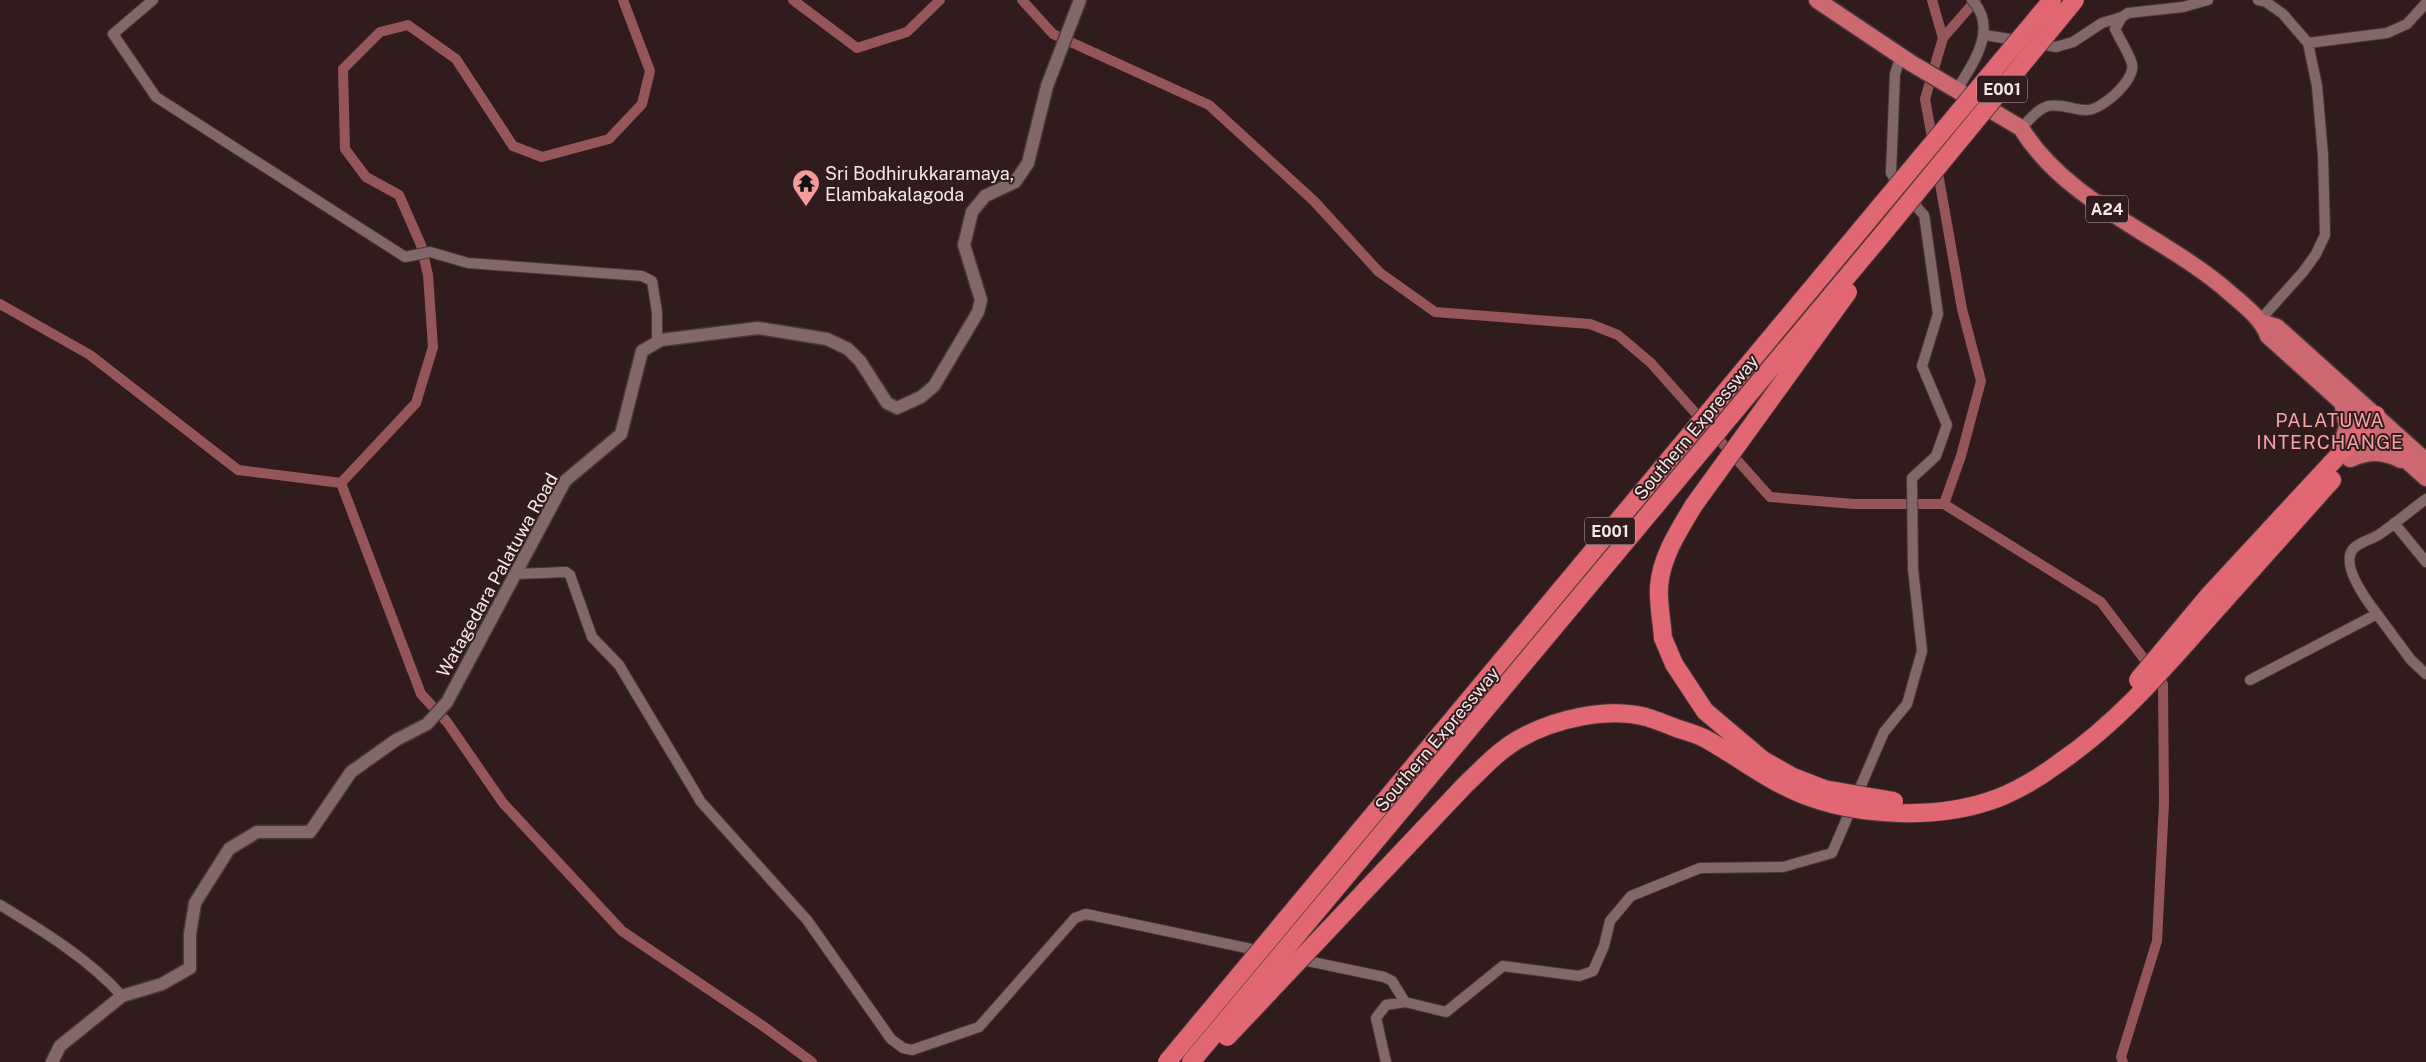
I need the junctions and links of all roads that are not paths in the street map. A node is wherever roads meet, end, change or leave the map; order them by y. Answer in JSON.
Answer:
{"nodes":[{"id":1,"x":153,"y":0,"type":"edge"},
{"id":2,"x":1080,"y":0,"type":"edge"},
{"id":3,"x":1817,"y":0,"type":"edge"},
{"id":4,"x":2052,"y":0,"type":"edge"},
{"id":5,"x":2074,"y":0,"type":"edge"},
{"id":6,"x":2208,"y":0,"type":"edge"},
{"id":7,"x":2258,"y":0,"type":"edge"},
{"id":8,"x":1974,"y":2,"type":"edge"},
{"id":9,"x":2426,"y":4,"type":"edge"},
{"id":10,"x":2122,"y":17,"type":"junction"},
{"id":11,"x":1985,"y":35,"type":"junction"},
{"id":12,"x":2308,"y":43,"type":"junction"},
{"id":13,"x":1906,"y":60,"type":"junction"},
{"id":14,"x":1952,"y":88,"type":"junction"},
{"id":15,"x":2021,"y":128,"type":"junction"},
{"id":16,"x":1930,"y":177,"type":"junction"},
{"id":17,"x":2262,"y":321,"type":"junction"},
{"id":18,"x":661,"y":340,"type":"junction"},
{"id":19,"x":2342,"y":402,"type":"junction"},
{"id":20,"x":2375,"y":423,"type":"junction"},
{"id":21,"x":2344,"y":457,"type":"junction"},
{"id":22,"x":2419,"y":463,"type":"edge"},
{"id":23,"x":2426,"y":478,"type":"edge"},
{"id":24,"x":2426,"y":498,"type":"edge"},
{"id":25,"x":2394,"y":523,"type":"junction"},
{"id":26,"x":2426,"y":562,"type":"edge"},
{"id":27,"x":516,"y":574,"type":"junction"},
{"id":28,"x":2216,"y":598,"type":"junction"},
{"id":29,"x":2377,"y":614,"type":"junction"},
{"id":30,"x":2426,"y":674,"type":"edge"},
{"id":31,"x":2250,"y":680,"type":"dead end"},
{"id":32,"x":0,"y":905,"type":"edge"},
{"id":33,"x":122,"y":996,"type":"junction"},
{"id":34,"x":1405,"y":1002,"type":"junction"},
{"id":35,"x":52,"y":1062,"type":"edge"},
{"id":36,"x":1168,"y":1062,"type":"edge"},
{"id":37,"x":1191,"y":1062,"type":"edge"},
{"id":38,"x":1204,"y":1062,"type":"edge"},
{"id":39,"x":1386,"y":1062,"type":"edge"}],
"edges":[{"from":1,"to":18,"type":"street"},
{"from":2,"to":18,"type":"street","name":"Watagedara Palatuwa Road"},
{"from":3,"to":13,"type":"highway","number":"A24"},
{"from":4,"to":36,"type":"highway","name":"Southern Expressway","number":"E001","bridge":true},
{"from":5,"to":16,"type":"highway","name":"Southern Expressway","number":"E001","bridge":true},
{"from":6,"to":10,"type":"street"},
{"from":7,"to":12,"type":"street"},
{"from":8,"to":11,"type":"street"},
{"from":9,"to":12,"type":"street"},
{"from":10,"to":11,"type":"street"},
{"from":10,"to":15,"type":"street"},
{"from":11,"to":14,"type":"street"},
{"from":12,"to":17,"type":"street"},
{"from":13,"to":14,"type":"highway","number":"A24"},
{"from":13,"to":34,"type":"street"},
{"from":14,"to":15,"type":"highway","number":"A24"},
{"from":15,"to":17,"type":"highway","number":"A24"},
{"from":16,"to":28,"type":"highway","bridge":true},
{"from":16,"to":37,"type":"highway","name":"Southern Expressway","number":"E001","bridge":true},
{"from":17,"to":19,"type":"highway","number":"A24"},
{"from":17,"to":20,"type":"highway","number":"A24"},
{"from":18,"to":27,"type":"street","name":"Watagedara Palatuwa Road"},
{"from":19,"to":20,"type":"highway","number":"A24"},
{"from":19,"to":21,"type":"highway"},
{"from":20,"to":21,"type":"highway"},
{"from":20,"to":22,"type":"highway","number":"A24"},
{"from":21,"to":22,"type":"highway"},
{"from":21,"to":28,"type":"highway"},
{"from":22,"to":23,"type":"highway","number":"A24"},
{"from":24,"to":25,"type":"street"},
{"from":25,"to":26,"type":"street"},
{"from":25,"to":29,"type":"street"},
{"from":27,"to":33,"type":"street","name":"Watagedara Palatuwa Road"},
{"from":27,"to":34,"type":"street"},
{"from":28,"to":38,"type":"highway","bridge":true},
{"from":29,"to":30,"type":"street"},
{"from":29,"to":31,"type":"street"},
{"from":32,"to":33,"type":"street"},
{"from":33,"to":35,"type":"street","name":"Watagedara Palatuwa Road"},
{"from":34,"to":39,"type":"street"}]}
